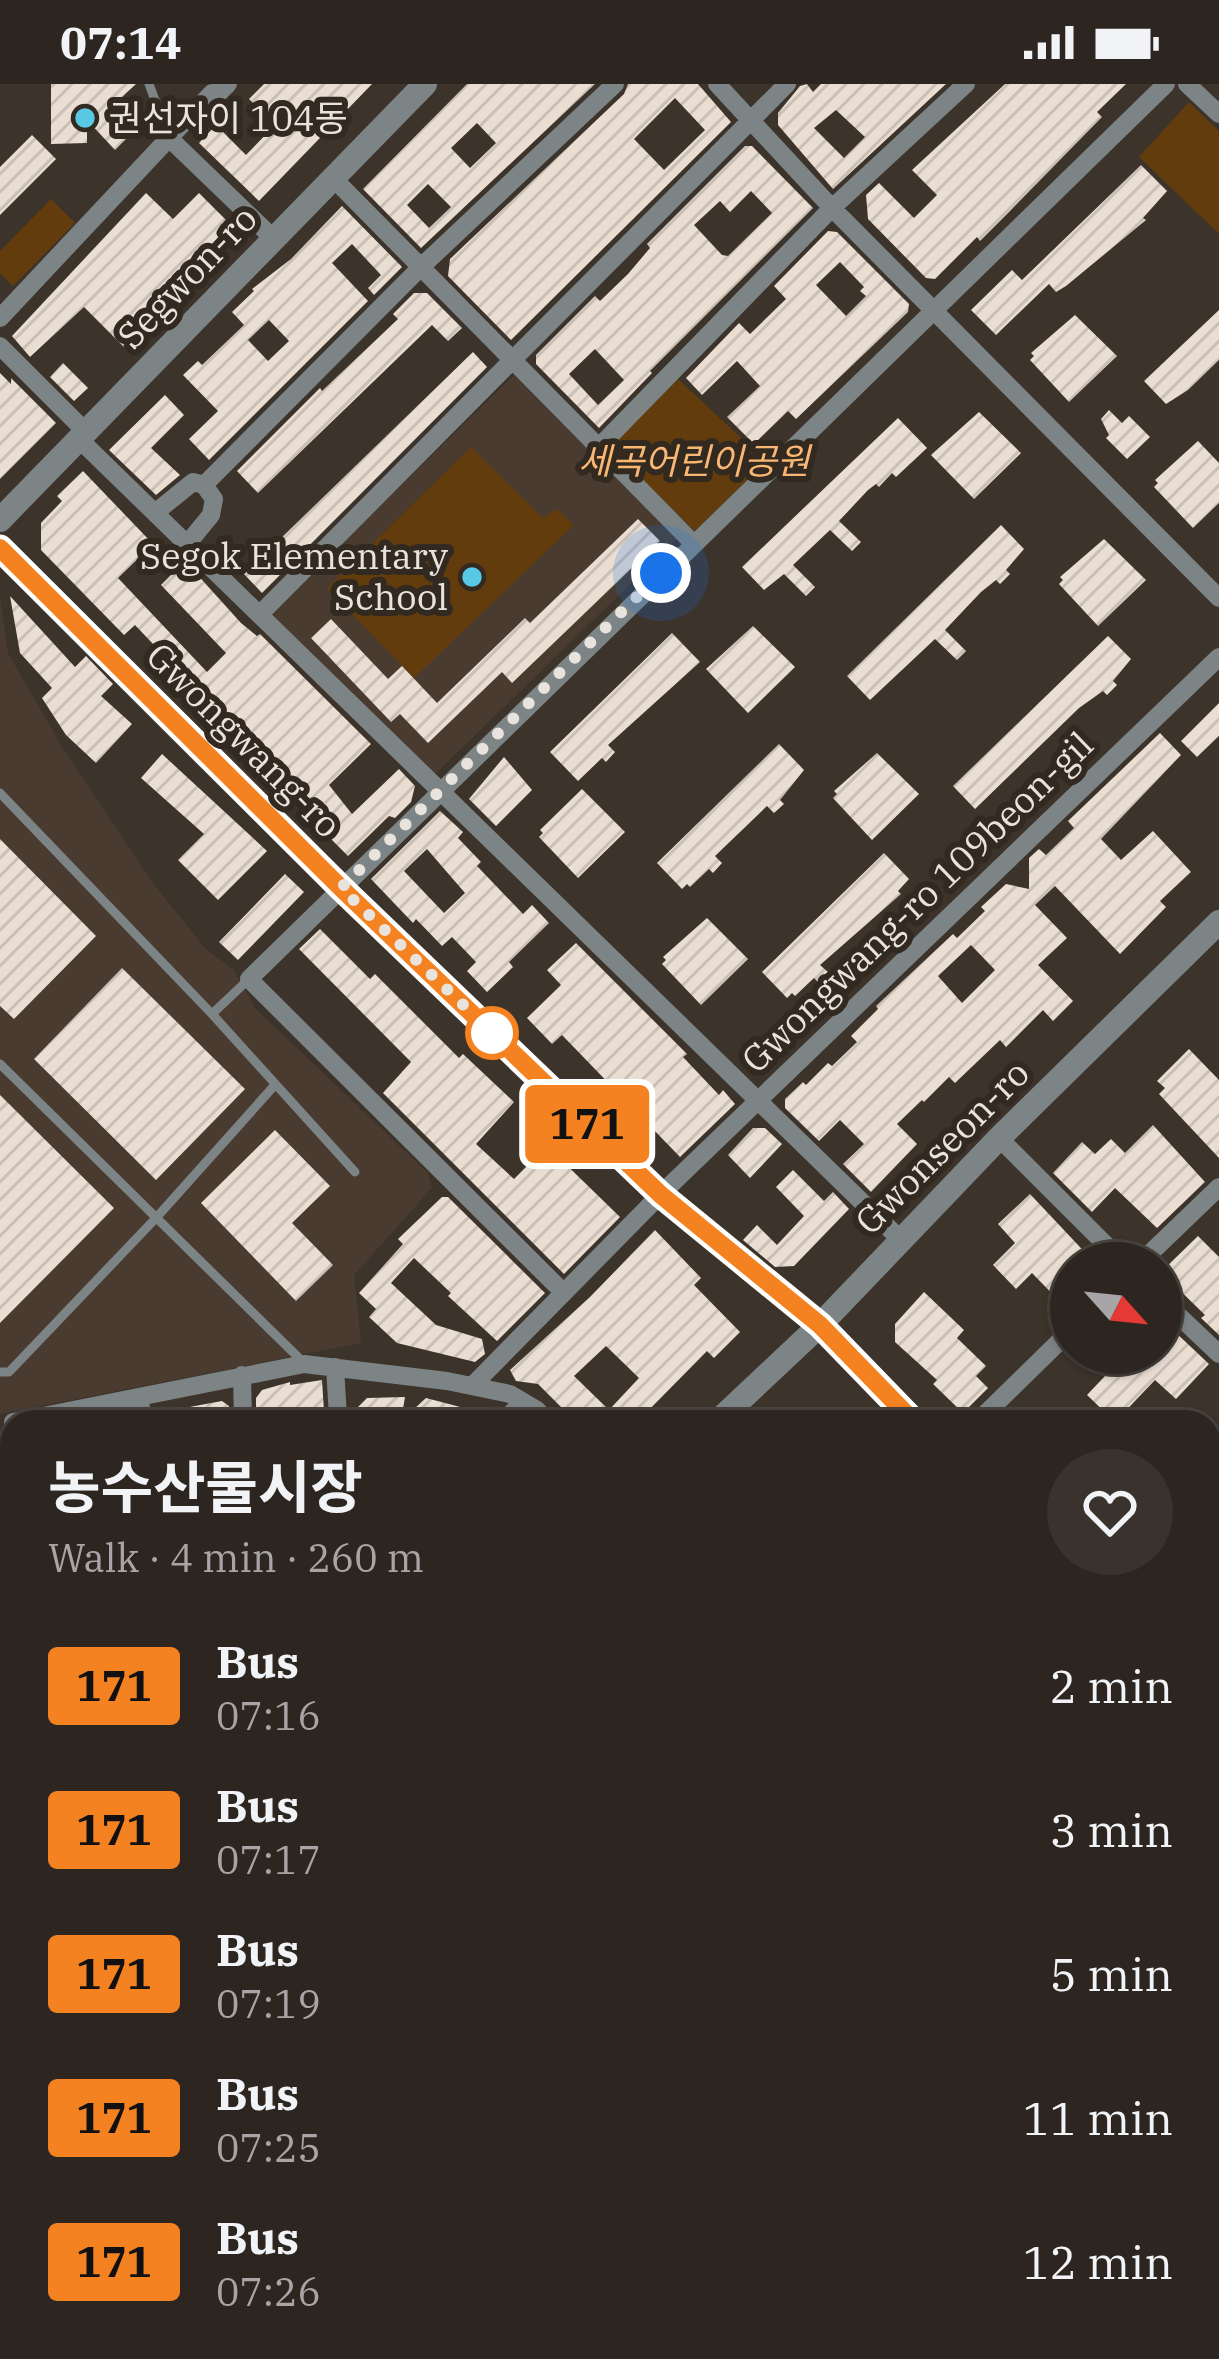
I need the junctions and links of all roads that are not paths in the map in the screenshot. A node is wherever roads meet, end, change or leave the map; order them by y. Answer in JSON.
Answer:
{"nodes":[{"id":1,"x":149,"y":84,"type":"edge"},
{"id":2,"x":228,"y":84,"type":"edge"},
{"id":3,"x":425,"y":84,"type":"edge"},
{"id":4,"x":615,"y":84,"type":"edge"},
{"id":5,"x":716,"y":84,"type":"edge"},
{"id":6,"x":787,"y":84,"type":"edge"},
{"id":7,"x":966,"y":84,"type":"edge"},
{"id":8,"x":1166,"y":84,"type":"edge"},
{"id":9,"x":1187,"y":84,"type":"edge"},
{"id":10,"x":1219,"y":114,"type":"edge"},
{"id":11,"x":750,"y":118,"type":"junction"},
{"id":12,"x":169,"y":138,"type":"junction"},
{"id":13,"x":333,"y":178,"type":"junction"},
{"id":14,"x":832,"y":208,"type":"junction"},
{"id":15,"x":274,"y":239,"type":"junction"},
{"id":16,"x":421,"y":267,"type":"junction"},
{"id":17,"x":932,"y":309,"type":"junction"},
{"id":18,"x":0,"y":317,"type":"edge"},
{"id":19,"x":0,"y":346,"type":"edge"},
{"id":20,"x":511,"y":362,"type":"junction"},
{"id":21,"x":83,"y":435,"type":"junction"},
{"id":22,"x":598,"y":448,"type":"junction"},
{"id":23,"x":204,"y":485,"type":"junction"},
{"id":24,"x":156,"y":512,"type":"junction"},
{"id":25,"x":0,"y":520,"type":"edge"},
{"id":26,"x":692,"y":542,"type":"junction"},
{"id":27,"x":188,"y":543,"type":"junction"},
{"id":28,"x":0,"y":548,"type":"edge"},
{"id":29,"x":1219,"y":598,"type":"edge"},
{"id":30,"x":261,"y":613,"type":"junction"},
{"id":31,"x":1219,"y":657,"type":"edge"},
{"id":32,"x":442,"y":788,"type":"junction"},
{"id":33,"x":0,"y":793,"type":"edge"},
{"id":34,"x":341,"y":888,"type":"junction"},
{"id":35,"x":1219,"y":922,"type":"edge"},
{"id":36,"x":249,"y":979,"type":"junction"},
{"id":37,"x":212,"y":1014,"type":"junction"},
{"id":38,"x":0,"y":1064,"type":"edge"},
{"id":39,"x":274,"y":1086,"type":"junction"},
{"id":40,"x":757,"y":1102,"type":"junction"},
{"id":41,"x":999,"y":1138,"type":"junction"},
{"id":42,"x":355,"y":1172,"type":"dead end"},
{"id":43,"x":1219,"y":1187,"type":"edge"},
{"id":44,"x":661,"y":1195,"type":"junction"},
{"id":45,"x":156,"y":1218,"type":"junction"},
{"id":46,"x":900,"y":1239,"type":"junction"},
{"id":47,"x":1103,"y":1242,"type":"edge"},
{"id":48,"x":1162,"y":1242,"type":"edge"},
{"id":49,"x":564,"y":1293,"type":"junction"},
{"id":50,"x":1182,"y":1319,"type":"edge"},
{"id":51,"x":820,"y":1325,"type":"junction"},
{"id":52,"x":1050,"y":1351,"type":"edge"},
{"id":53,"x":1219,"y":1354,"type":"edge"},
{"id":54,"x":304,"y":1364,"type":"junction"},
{"id":55,"x":335,"y":1367,"type":"junction"},
{"id":56,"x":0,"y":1372,"type":"edge"},
{"id":57,"x":242,"y":1375,"type":"junction"},
{"id":58,"x":472,"y":1386,"type":"junction"},
{"id":59,"x":138,"y":1397,"type":"junction"},
{"id":60,"x":523,"y":1402,"type":"junction"},
{"id":61,"x":75,"y":1410,"type":"edge"},
{"id":62,"x":142,"y":1410,"type":"edge"},
{"id":63,"x":243,"y":1410,"type":"edge"},
{"id":64,"x":338,"y":1410,"type":"edge"},
{"id":65,"x":515,"y":1410,"type":"edge"},
{"id":66,"x":533,"y":1410,"type":"edge"},
{"id":67,"x":730,"y":1410,"type":"edge"},
{"id":68,"x":902,"y":1410,"type":"edge"},
{"id":69,"x":989,"y":1410,"type":"edge"}],
"edges":[{"from":1,"to":12,"type":"lane"},
{"from":2,"to":12,"type":"street"},
{"from":3,"to":13,"type":"street","name":"Segwon-ro"},
{"from":4,"to":16,"type":"street"},
{"from":5,"to":11,"type":"street"},
{"from":6,"to":11,"type":"street"},
{"from":7,"to":14,"type":"street"},
{"from":8,"to":17,"type":"street"},
{"from":9,"to":10,"type":"street"},
{"from":11,"to":14,"type":"street"},
{"from":11,"to":20,"type":"street"},
{"from":12,"to":15,"type":"street"},
{"from":12,"to":18,"type":"street"},
{"from":13,"to":15,"type":"street","name":"Segwon-ro"},
{"from":13,"to":16,"type":"street"},
{"from":14,"to":17,"type":"street"},
{"from":14,"to":22,"type":"street"},
{"from":15,"to":21,"type":"street","name":"Segwon-ro"},
{"from":16,"to":20,"type":"street"},
{"from":16,"to":23,"type":"street"},
{"from":17,"to":26,"type":"street"},
{"from":17,"to":29,"type":"street"},
{"from":19,"to":21,"type":"street"},
{"from":20,"to":22,"type":"street"},
{"from":20,"to":30,"type":"street"},
{"from":21,"to":24,"type":"street"},
{"from":21,"to":25,"type":"street","name":"Segwon-ro"},
{"from":22,"to":26,"type":"street"},
{"from":23,"to":24,"type":"street"},
{"from":23,"to":27,"type":"street"},
{"from":24,"to":27,"type":"street"},
{"from":26,"to":32,"type":"street"},
{"from":27,"to":30,"type":"street"},
{"from":28,"to":34,"type":"street","name":"Gwongwang-ro"},
{"from":30,"to":32,"type":"street"},
{"from":31,"to":40,"type":"street","name":"Gwongwang-ro 109beon-gil"},
{"from":32,"to":34,"type":"street"},
{"from":32,"to":40,"type":"street"},
{"from":33,"to":37,"type":"lane"},
{"from":34,"to":36,"type":"street"},
{"from":34,"to":44,"type":"street","name":"Gwongwang-ro"},
{"from":35,"to":41,"type":"street","name":"Gwonseon-ro"},
{"from":36,"to":37,"type":"lane"},
{"from":36,"to":49,"type":"street"},
{"from":37,"to":39,"type":"lane"},
{"from":38,"to":45,"type":"lane"},
{"from":39,"to":42,"type":"lane"},
{"from":39,"to":45,"type":"lane"},
{"from":40,"to":44,"type":"street","name":"Gwongwang-ro 109beon-gil"},
{"from":40,"to":46,"type":"street"},
{"from":41,"to":46,"type":"street","name":"Gwonseon-ro"},
{"from":41,"to":47,"type":"street"},
{"from":43,"to":48,"type":"street"},
{"from":44,"to":49,"type":"street","name":"Gwongwang-ro 109beon-gil"},
{"from":44,"to":51,"type":"street","name":"Gwongwang-ro"},
{"from":45,"to":54,"type":"lane"},
{"from":45,"to":56,"type":"lane"},
{"from":46,"to":51,"type":"street","name":"Gwonseon-ro"},
{"from":49,"to":58,"type":"street","name":"Gwongwang-ro 109beon-gil"},
{"from":50,"to":53,"type":"street"},
{"from":51,"to":67,"type":"street","name":"Gwonseon-ro"},
{"from":51,"to":68,"type":"street","name":"Gwongwang-ro"},
{"from":52,"to":69,"type":"street"},
{"from":54,"to":55,"type":"street"},
{"from":54,"to":57,"type":"street"},
{"from":55,"to":58,"type":"street"},
{"from":55,"to":64,"type":"street"},
{"from":57,"to":59,"type":"street"},
{"from":57,"to":63,"type":"street"},
{"from":58,"to":60,"type":"street"},
{"from":59,"to":61,"type":"street"},
{"from":59,"to":62,"type":"street"},
{"from":60,"to":65,"type":"street"},
{"from":60,"to":66,"type":"street"}]}
